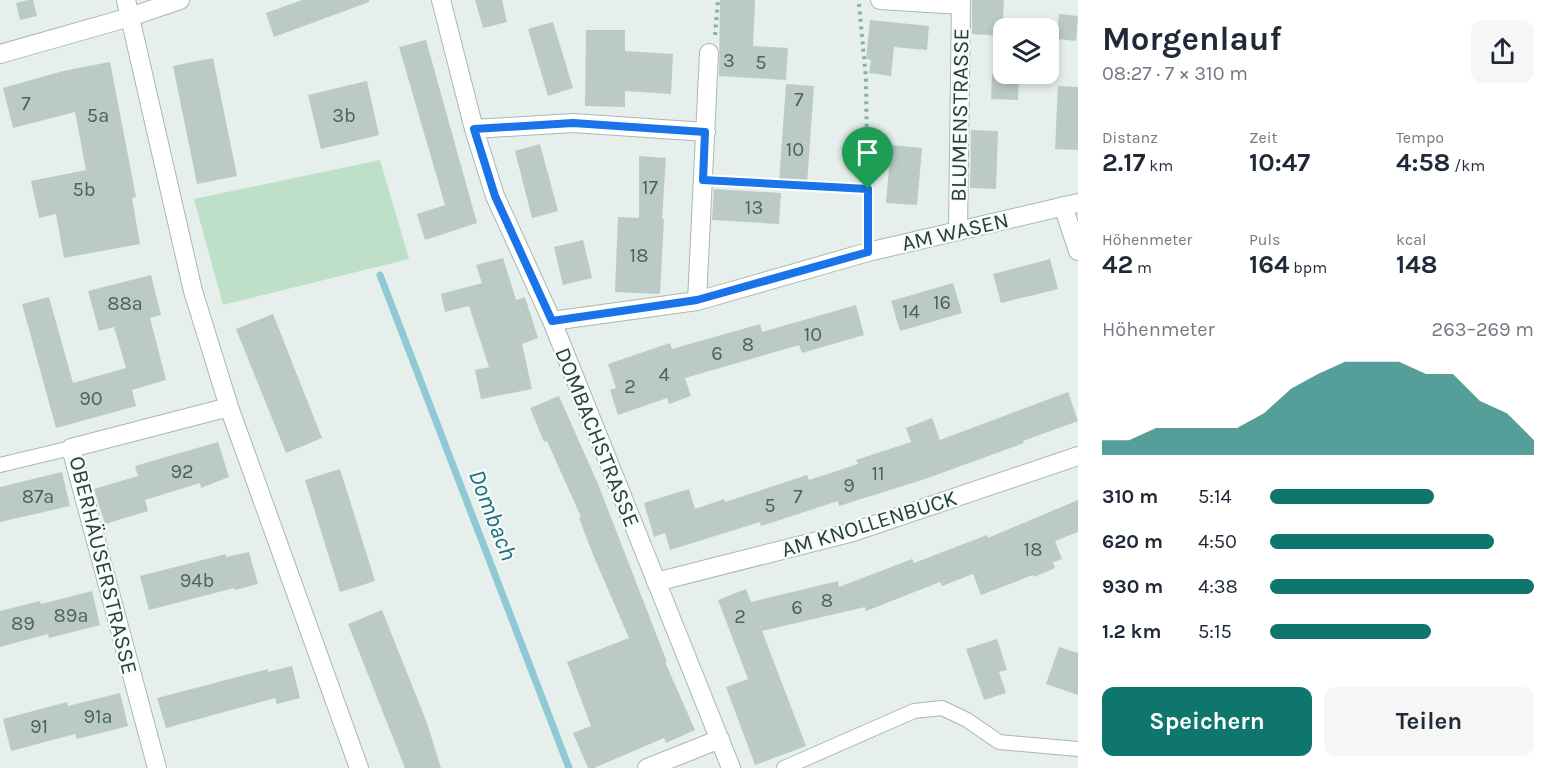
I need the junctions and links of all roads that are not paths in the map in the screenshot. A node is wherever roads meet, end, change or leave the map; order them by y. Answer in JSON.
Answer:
{"nodes":[{"id":1,"x":180,"y":0,"type":"edge"},
{"id":2,"x":441,"y":0,"type":"edge"},
{"id":3,"x":880,"y":0,"type":"edge"},
{"id":4,"x":961,"y":3,"type":"edge"},
{"id":5,"x":128,"y":9,"type":"edge"},
{"id":6,"x":709,"y":53,"type":"road end"},
{"id":7,"x":0,"y":54,"type":"edge"},
{"id":8,"x":474,"y":129,"type":"junction"},
{"id":9,"x":705,"y":132,"type":"junction"},
{"id":10,"x":1072,"y":211,"type":"edge"},
{"id":11,"x":958,"y":231,"type":"junction"},
{"id":12,"x":1078,"y":251,"type":"edge"},
{"id":13,"x":697,"y":300,"type":"junction"},
{"id":14,"x":552,"y":321,"type":"junction"},
{"id":15,"x":229,"y":407,"type":"junction"},
{"id":16,"x":71,"y":448,"type":"junction"},
{"id":17,"x":1078,"y":456,"type":"edge"},
{"id":18,"x":0,"y":465,"type":"edge"},
{"id":19,"x":656,"y":582,"type":"junction"},
{"id":20,"x":720,"y":739,"type":"junction"},
{"id":21,"x":1078,"y":749,"type":"edge"},
{"id":22,"x":157,"y":768,"type":"edge"},
{"id":23,"x":359,"y":768,"type":"edge"},
{"id":24,"x":647,"y":768,"type":"edge"},
{"id":25,"x":731,"y":768,"type":"edge"},
{"id":26,"x":784,"y":768,"type":"edge"}],
"edges":[{"from":1,"to":5,"type":"street"},
{"from":2,"to":8,"type":"street","name":"DOMBACHSTRASSE"},
{"from":3,"to":4,"type":"street"},
{"from":4,"to":11,"type":"street","name":"BLUMENSTRASSE"},
{"from":5,"to":7,"type":"street"},
{"from":5,"to":15,"type":"street"},
{"from":6,"to":9,"type":"street"},
{"from":8,"to":9,"type":"street"},
{"from":8,"to":14,"type":"street","name":"DOMBACHSTRASSE"},
{"from":9,"to":13,"type":"street"},
{"from":10,"to":11,"type":"street","name":"AM WASEN"},
{"from":10,"to":12,"type":"street"},
{"from":11,"to":13,"type":"street","name":"AM WASEN"},
{"from":13,"to":14,"type":"street","name":"AM WASEN"},
{"from":14,"to":19,"type":"street","name":"DOMBACHSTRASSE"},
{"from":15,"to":16,"type":"street","name":"OBERHÄUSERSTRASSE"},
{"from":15,"to":23,"type":"street"},
{"from":16,"to":18,"type":"lane"},
{"from":16,"to":22,"type":"street","name":"OBERHÄUSERSTRASSE"},
{"from":17,"to":19,"type":"street","name":"AM KNOLLENBUCK"},
{"from":19,"to":20,"type":"street","name":"DOMBACHSTRASSE"},
{"from":20,"to":24,"type":"street"},
{"from":20,"to":25,"type":"street","name":"DOMBACHSTRASSE"},
{"from":21,"to":26,"type":"lane"}]}
